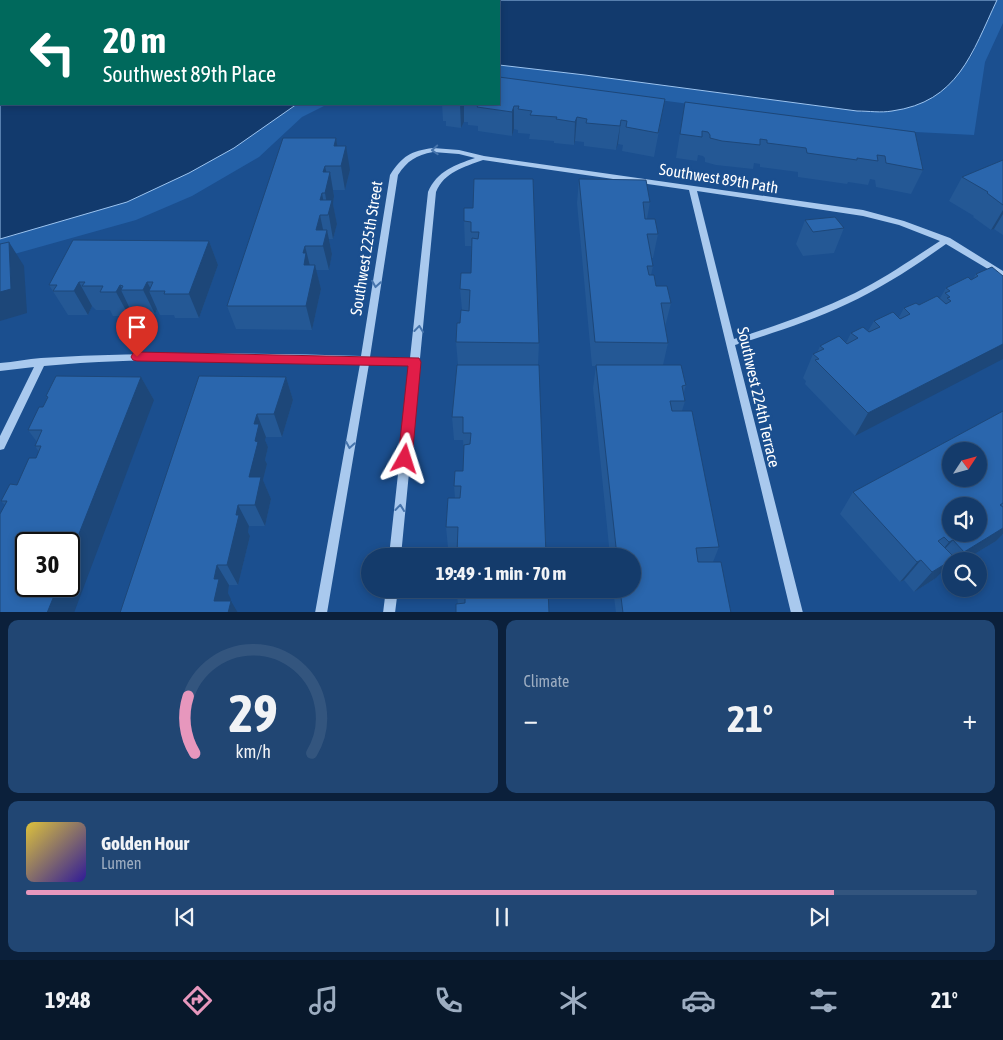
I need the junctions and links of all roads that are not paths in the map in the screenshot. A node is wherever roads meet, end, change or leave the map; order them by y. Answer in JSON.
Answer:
{"nodes":[{"id":1,"x":483,"y":158,"type":"junction"},
{"id":2,"x":692,"y":188,"type":"junction"},
{"id":3,"x":947,"y":240,"type":"junction"},
{"id":4,"x":1003,"y":275,"type":"edge"},
{"id":5,"x":732,"y":343,"type":"junction"},
{"id":6,"x":365,"y":360,"type":"junction"},
{"id":7,"x":41,"y":362,"type":"junction"},
{"id":8,"x":415,"y":362,"type":"junction"},
{"id":9,"x":0,"y":367,"type":"edge"},
{"id":10,"x":0,"y":446,"type":"edge"},
{"id":11,"x":396,"y":548,"type":"edge"},
{"id":12,"x":391,"y":598,"type":"edge"},
{"id":13,"x":321,"y":612,"type":"edge"},
{"id":14,"x":389,"y":612,"type":"edge"},
{"id":15,"x":797,"y":612,"type":"edge"}],
"edges":[{"from":1,"to":2,"type":"street","name":"Southwest 89th Path"},
{"from":1,"to":6,"type":"street","name":"Southwest 225th Street","one_way":true},
{"from":8,"to":1,"type":"street","one_way":true},
{"from":2,"to":3,"type":"street","name":"Southwest 89th Path"},
{"from":2,"to":5,"type":"street","name":"Southwest 224th Terrace"},
{"from":3,"to":4,"type":"street","name":"Southwest 89th Path"},
{"from":3,"to":5,"type":"street"},
{"from":5,"to":15,"type":"street","name":"Southwest 224th Terrace"},
{"from":6,"to":7,"type":"street"},
{"from":6,"to":8,"type":"street"},
{"from":6,"to":13,"type":"street","name":"Southwest 225th Street","one_way":true},
{"from":7,"to":9,"type":"street"},
{"from":7,"to":10,"type":"street"},
{"from":11,"to":8,"type":"street","one_way":true},
{"from":12,"to":14,"type":"street"}]}
